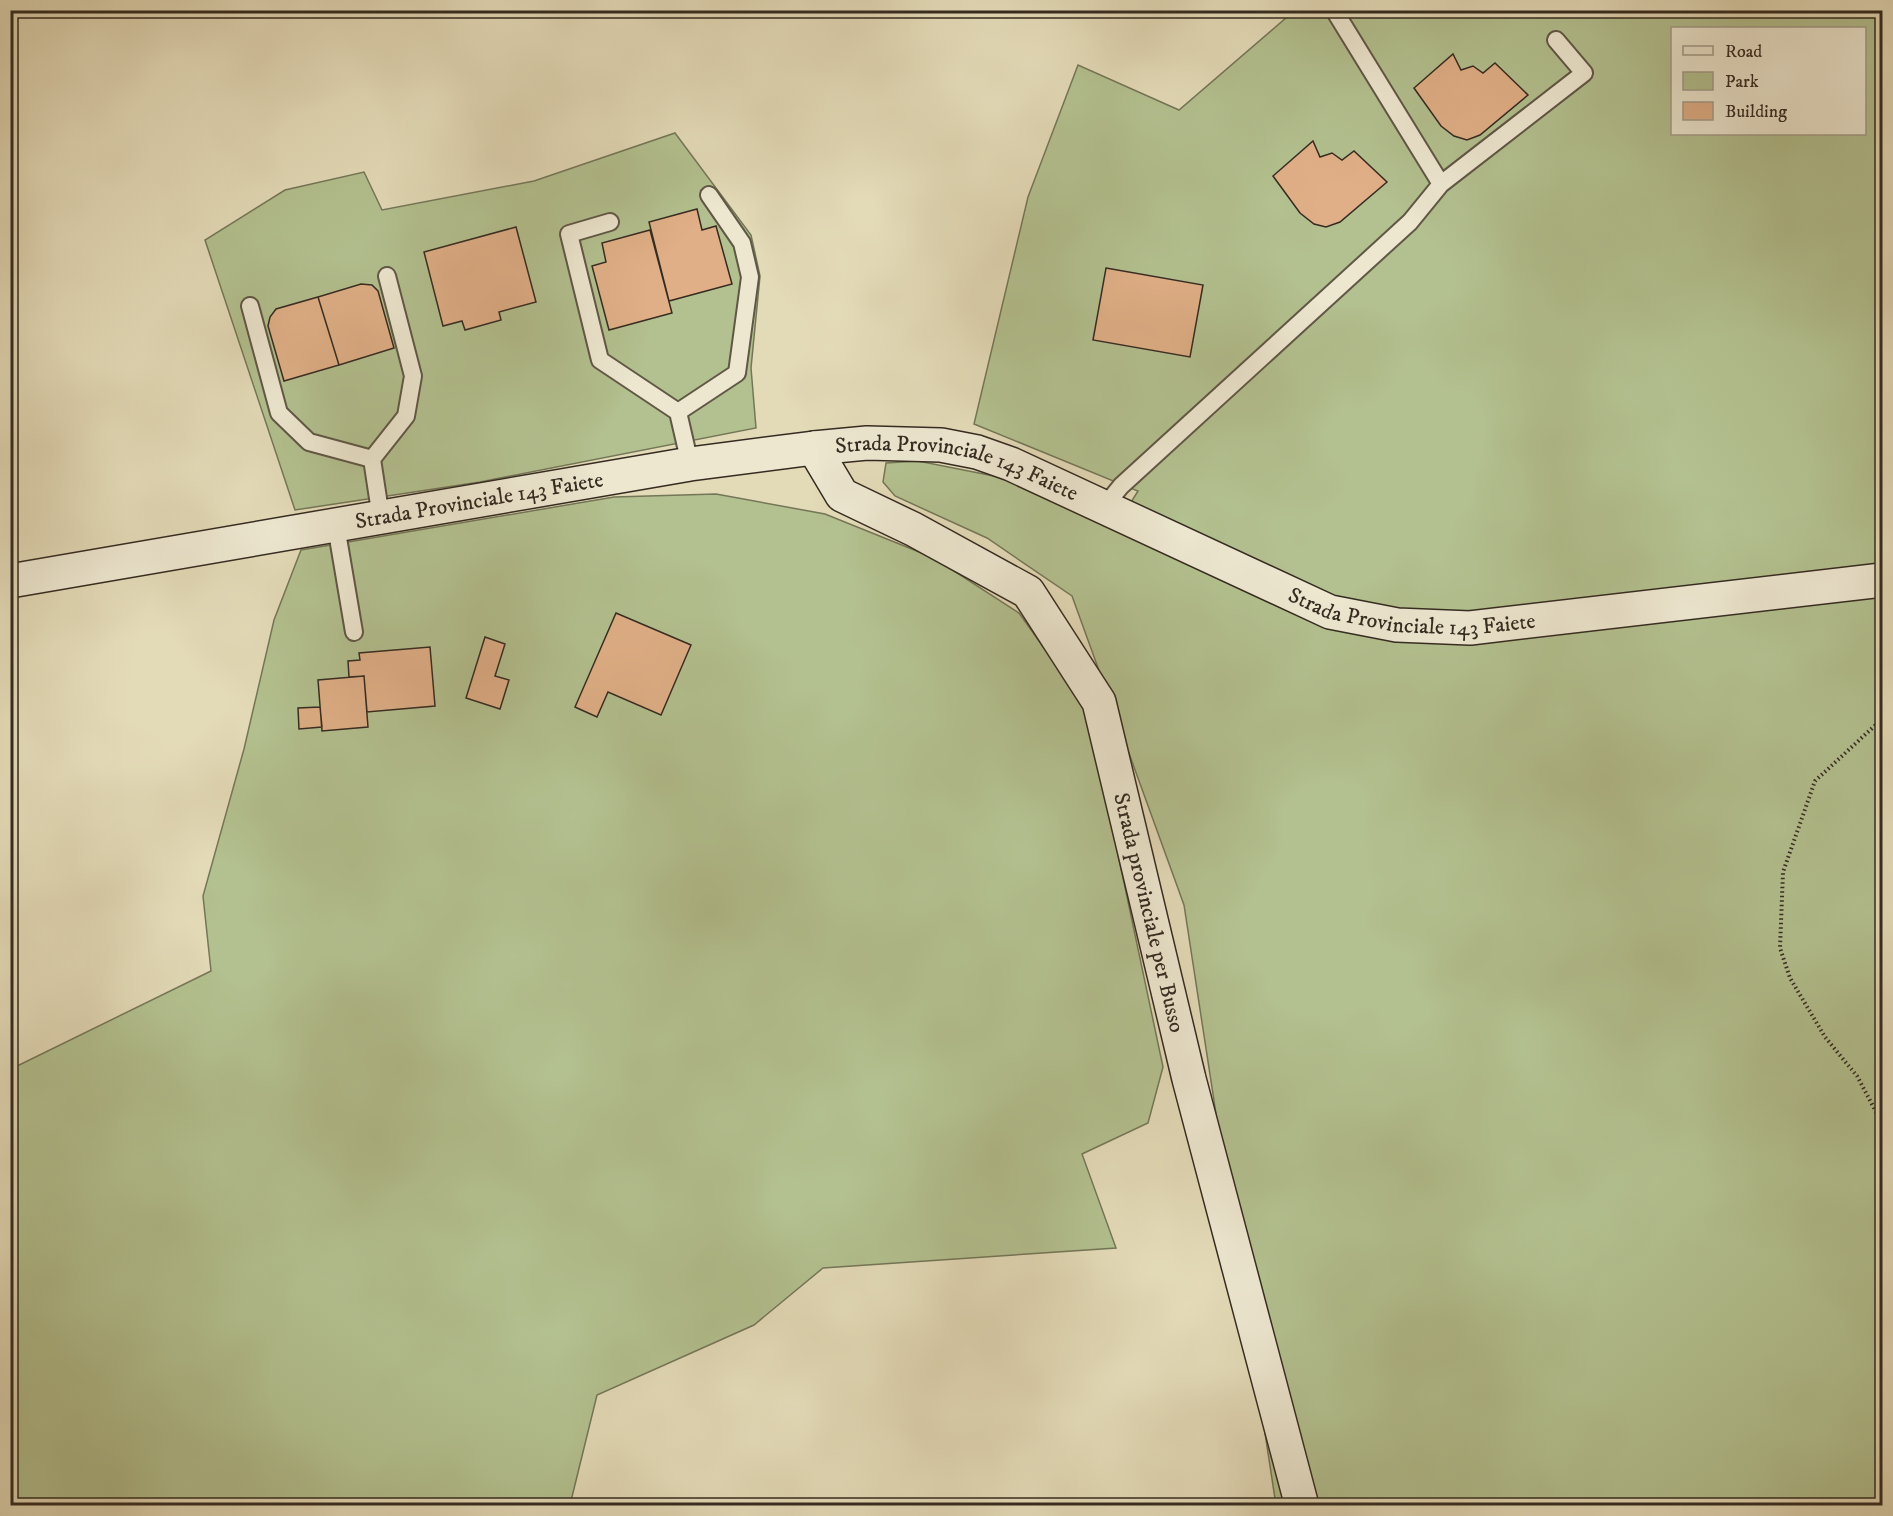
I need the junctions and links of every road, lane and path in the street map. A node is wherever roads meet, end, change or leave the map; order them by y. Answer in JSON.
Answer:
{"nodes":[{"id":1,"x":1334,"y":10,"type":"edge"},
{"id":2,"x":1556,"y":40,"type":"dead end"},
{"id":3,"x":1441,"y":184,"type":"junction"},
{"id":4,"x":709,"y":195,"type":"dead end"},
{"id":5,"x":610,"y":222,"type":"dead end"},
{"id":6,"x":387,"y":276,"type":"dead end"},
{"id":7,"x":250,"y":306,"type":"dead end"},
{"id":8,"x":678,"y":412,"type":"junction"},
{"id":9,"x":814,"y":448,"type":"junction"},
{"id":10,"x":372,"y":459,"type":"junction"},
{"id":11,"x":690,"y":464,"type":"junction"},
{"id":12,"x":1104,"y":507,"type":"junction"},
{"id":13,"x":381,"y":518,"type":"junction"},
{"id":14,"x":336,"y":526,"type":"junction"},
{"id":15,"x":1882,"y":580,"type":"edge"},
{"id":16,"x":10,"y":581,"type":"edge"},
{"id":17,"x":354,"y":632,"type":"dead end"},
{"id":18,"x":1882,"y":719,"type":"edge"},
{"id":19,"x":1882,"y":1123,"type":"edge"},
{"id":20,"x":1302,"y":1506,"type":"edge"}],
"edges":[{"from":1,"to":3,"type":"lane"},
{"from":2,"to":3,"type":"lane"},
{"from":3,"to":12,"type":"lane"},
{"from":4,"to":8,"type":"lane"},
{"from":5,"to":8,"type":"lane"},
{"from":6,"to":10,"type":"lane"},
{"from":7,"to":10,"type":"lane"},
{"from":8,"to":11,"type":"lane"},
{"from":9,"to":11,"type":"main road","name":"Strada Provinciale 143 Faiete"},
{"from":9,"to":12,"type":"main road","name":"Strada Provinciale 143 Faiete"},
{"from":9,"to":20,"type":"main road","name":"Strada provinciale per Busso"},
{"from":10,"to":13,"type":"lane"},
{"from":11,"to":13,"type":"main road","name":"Strada Provinciale 143 Faiete"},
{"from":12,"to":15,"type":"main road","name":"Strada Provinciale 143 Faiete"},
{"from":13,"to":14,"type":"main road","name":"Strada Provinciale 143 Faiete"},
{"from":14,"to":16,"type":"main road","name":"Strada Provinciale 143 Faiete"},
{"from":14,"to":17,"type":"lane"},
{"from":18,"to":19,"type":"path"}]}
